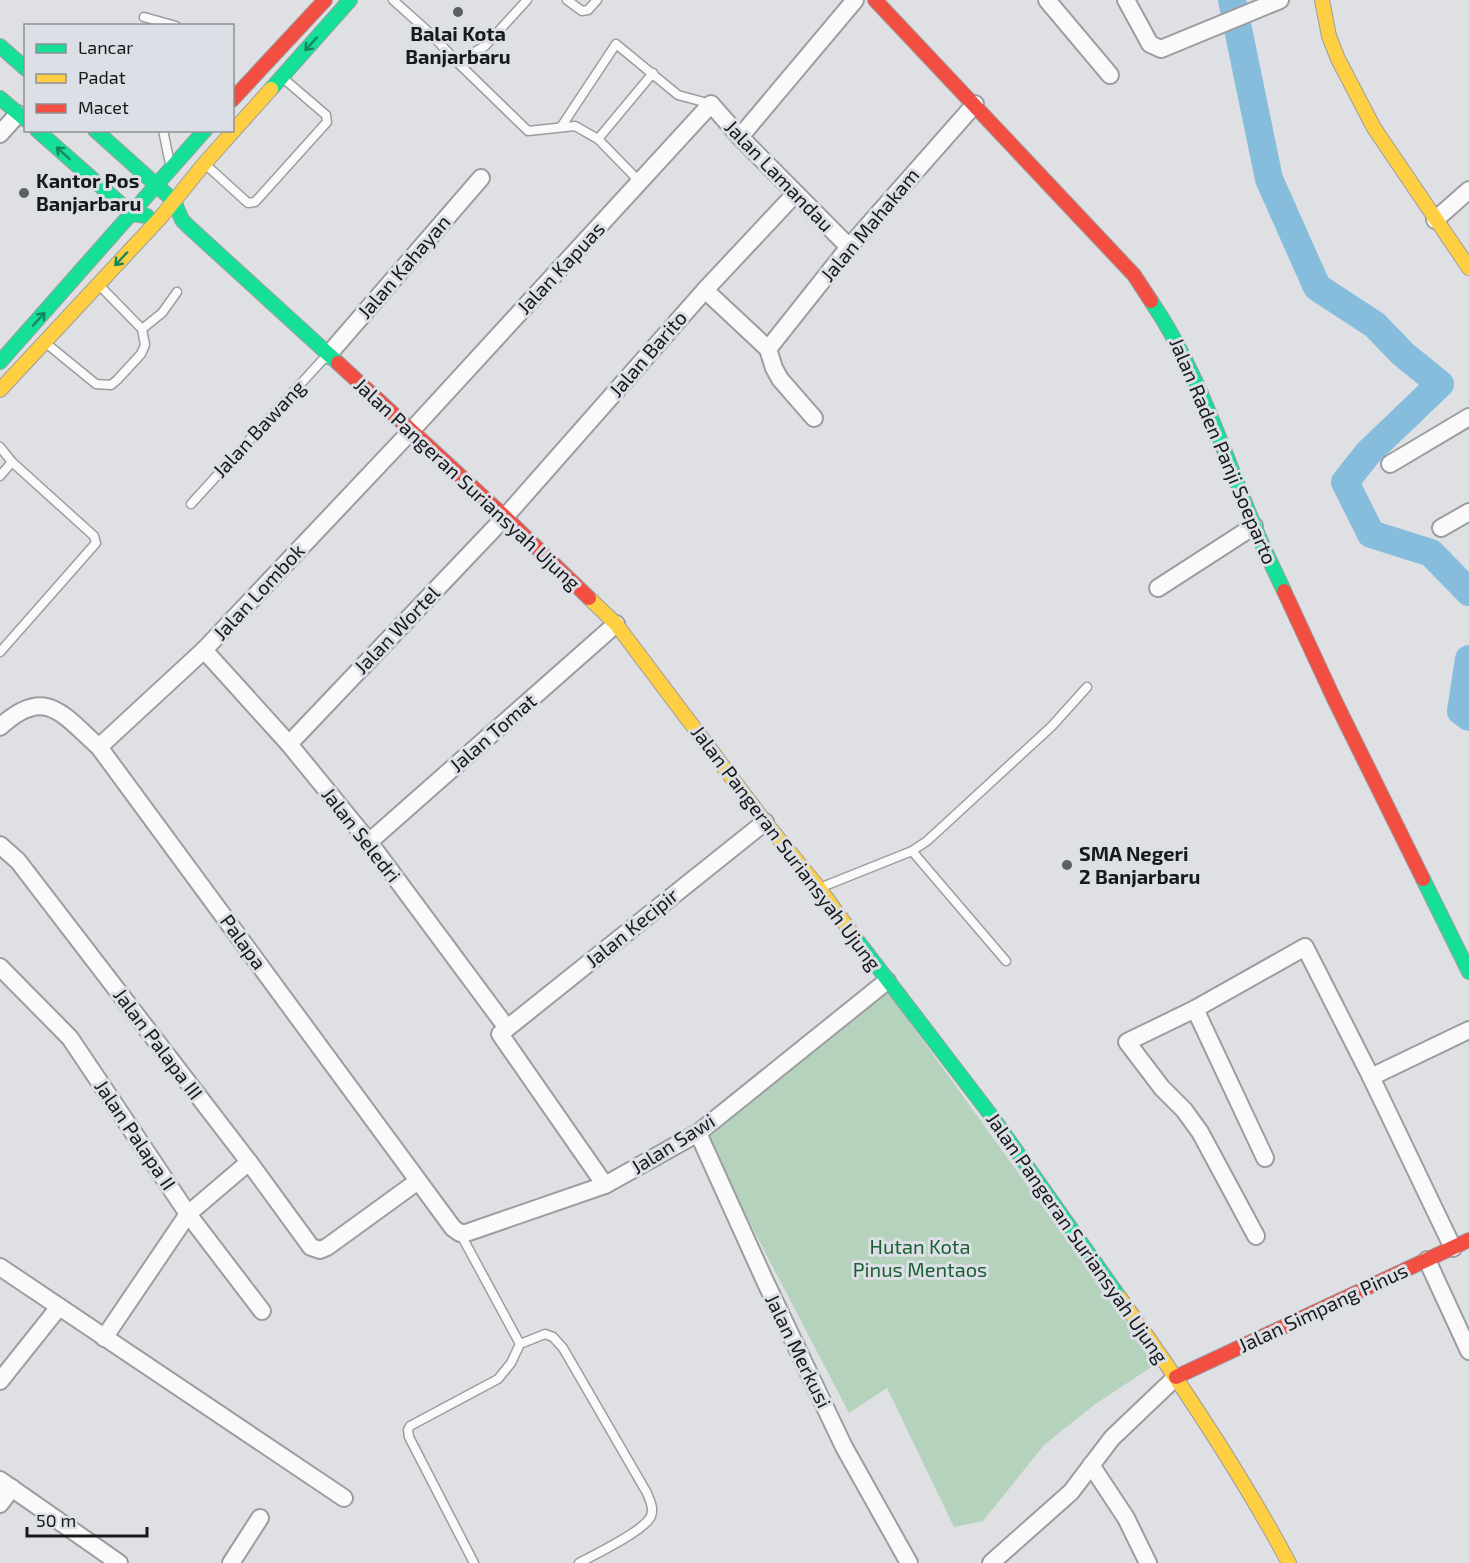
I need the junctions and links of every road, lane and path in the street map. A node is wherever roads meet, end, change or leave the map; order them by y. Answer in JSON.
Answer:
{"nodes":[{"id":1,"x":325,"y":0,"type":"edge"},
{"id":2,"x":350,"y":0,"type":"edge"},
{"id":3,"x":393,"y":0,"type":"edge"},
{"id":4,"x":527,"y":0,"type":"edge"},
{"id":5,"x":567,"y":0,"type":"edge"},
{"id":6,"x":597,"y":0,"type":"edge"},
{"id":7,"x":855,"y":0,"type":"edge"},
{"id":8,"x":1047,"y":0,"type":"edge"},
{"id":9,"x":1126,"y":0,"type":"edge"},
{"id":10,"x":1280,"y":0,"type":"edge"},
{"id":11,"x":1322,"y":0,"type":"edge"},
{"id":12,"x":882,"y":2,"type":"edge"},
{"id":13,"x":144,"y":17,"type":"dead end"},
{"id":14,"x":169,"y":24,"type":"edge"},
{"id":15,"x":0,"y":46,"type":"edge"},
{"id":16,"x":458,"y":62,"type":"junction"},
{"id":17,"x":24,"y":67,"type":"edge"},
{"id":18,"x":653,"y":73,"type":"junction"},
{"id":19,"x":1110,"y":75,"type":"dead end"},
{"id":20,"x":282,"y":76,"type":"junction"},
{"id":21,"x":0,"y":98,"type":"edge"},
{"id":22,"x":234,"y":98,"type":"edge"},
{"id":23,"x":711,"y":104,"type":"junction"},
{"id":24,"x":975,"y":104,"type":"junction"},
{"id":25,"x":22,"y":117,"type":"edge"},
{"id":26,"x":234,"y":125,"type":"edge"},
{"id":27,"x":561,"y":127,"type":"junction"},
{"id":28,"x":39,"y":132,"type":"edge"},
{"id":29,"x":97,"y":132,"type":"edge"},
{"id":30,"x":163,"y":132,"type":"edge"},
{"id":31,"x":203,"y":132,"type":"edge"},
{"id":32,"x":226,"y":133,"type":"edge"},
{"id":33,"x":0,"y":134,"type":"edge"},
{"id":34,"x":740,"y":137,"type":"junction"},
{"id":35,"x":598,"y":139,"type":"junction"},
{"id":36,"x":204,"y":164,"type":"junction"},
{"id":37,"x":171,"y":170,"type":"junction"},
{"id":38,"x":481,"y":178,"type":"dead end"},
{"id":39,"x":640,"y":182,"type":"junction"},
{"id":40,"x":158,"y":186,"type":"junction"},
{"id":41,"x":1469,"y":190,"type":"edge"},
{"id":42,"x":795,"y":194,"type":"junction"},
{"id":43,"x":174,"y":201,"type":"junction"},
{"id":44,"x":132,"y":214,"type":"junction"},
{"id":45,"x":161,"y":217,"type":"junction"},
{"id":46,"x":182,"y":220,"type":"junction"},
{"id":47,"x":1435,"y":220,"type":"junction"},
{"id":48,"x":849,"y":247,"type":"junction"},
{"id":49,"x":1469,"y":268,"type":"edge"},
{"id":50,"x":98,"y":284,"type":"junction"},
{"id":51,"x":705,"y":290,"type":"junction"},
{"id":52,"x":177,"y":292,"type":"dead end"},
{"id":53,"x":142,"y":329,"type":"junction"},
{"id":54,"x":44,"y":342,"type":"junction"},
{"id":55,"x":768,"y":350,"type":"junction"},
{"id":56,"x":328,"y":355,"type":"junction"},
{"id":57,"x":4,"y":358,"type":"edge"},
{"id":58,"x":22,"y":366,"type":"junction"},
{"id":59,"x":0,"y":390,"type":"edge"},
{"id":60,"x":1469,"y":417,"type":"edge"},
{"id":61,"x":814,"y":418,"type":"dead end"},
{"id":62,"x":411,"y":431,"type":"junction"},
{"id":63,"x":0,"y":447,"type":"edge"},
{"id":64,"x":12,"y":462,"type":"junction"},
{"id":65,"x":1390,"y":464,"type":"dead end"},
{"id":66,"x":0,"y":476,"type":"edge"},
{"id":67,"x":191,"y":504,"type":"dead end"},
{"id":68,"x":1469,"y":512,"type":"edge"},
{"id":69,"x":505,"y":517,"type":"junction"},
{"id":70,"x":1254,"y":526,"type":"junction"},
{"id":71,"x":1441,"y":528,"type":"dead end"},
{"id":72,"x":1158,"y":588,"type":"dead end"},
{"id":73,"x":616,"y":624,"type":"junction"},
{"id":74,"x":204,"y":650,"type":"junction"},
{"id":75,"x":0,"y":652,"type":"edge"},
{"id":76,"x":1087,"y":687,"type":"dead end"},
{"id":77,"x":0,"y":727,"type":"edge"},
{"id":78,"x":290,"y":744,"type":"junction"},
{"id":79,"x":99,"y":747,"type":"junction"},
{"id":80,"x":765,"y":822,"type":"junction"},
{"id":81,"x":369,"y":842,"type":"junction"},
{"id":82,"x":0,"y":845,"type":"edge"},
{"id":83,"x":912,"y":851,"type":"junction"},
{"id":84,"x":819,"y":888,"type":"junction"},
{"id":85,"x":1006,"y":961,"type":"dead end"},
{"id":86,"x":1,"y":970,"type":"edge"},
{"id":87,"x":1469,"y":972,"type":"edge"},
{"id":88,"x":887,"y":981,"type":"junction"},
{"id":89,"x":1195,"y":1009,"type":"junction"},
{"id":90,"x":1469,"y":1030,"type":"edge"},
{"id":91,"x":503,"y":1031,"type":"junction"},
{"id":92,"x":1371,"y":1077,"type":"junction"},
{"id":93,"x":698,"y":1133,"type":"junction"},
{"id":94,"x":1265,"y":1158,"type":"dead end"},
{"id":95,"x":249,"y":1162,"type":"junction"},
{"id":96,"x":418,"y":1181,"type":"junction"},
{"id":97,"x":605,"y":1185,"type":"junction"},
{"id":98,"x":188,"y":1214,"type":"junction"},
{"id":99,"x":460,"y":1233,"type":"junction"},
{"id":100,"x":1256,"y":1236,"type":"dead end"},
{"id":101,"x":1469,"y":1240,"type":"edge"},
{"id":102,"x":1453,"y":1248,"type":"junction"},
{"id":103,"x":1427,"y":1260,"type":"junction"},
{"id":104,"x":0,"y":1267,"type":"edge"},
{"id":105,"x":59,"y":1307,"type":"junction"},
{"id":106,"x":262,"y":1311,"type":"dead end"},
{"id":107,"x":104,"y":1338,"type":"junction"},
{"id":108,"x":520,"y":1344,"type":"junction"},
{"id":109,"x":1469,"y":1351,"type":"edge"},
{"id":110,"x":1176,"y":1377,"type":"junction"},
{"id":111,"x":0,"y":1381,"type":"edge"},
{"id":112,"x":1091,"y":1465,"type":"junction"},
{"id":113,"x":6,"y":1484,"type":"edge"},
{"id":114,"x":345,"y":1498,"type":"dead end"},
{"id":115,"x":0,"y":1504,"type":"edge"},
{"id":116,"x":260,"y":1518,"type":"dead end"},
{"id":117,"x":120,"y":1563,"type":"edge"},
{"id":118,"x":231,"y":1563,"type":"edge"},
{"id":119,"x":474,"y":1563,"type":"edge"},
{"id":120,"x":579,"y":1563,"type":"edge"},
{"id":121,"x":909,"y":1563,"type":"edge"},
{"id":122,"x":991,"y":1563,"type":"edge"},
{"id":123,"x":1148,"y":1563,"type":"edge"},
{"id":124,"x":1289,"y":1563,"type":"edge"}],
"edges":[{"from":1,"to":22,"type":"main road"},
{"from":2,"to":20,"type":"main road","one_way":true},
{"from":3,"to":16,"type":"lane"},
{"from":4,"to":16,"type":"lane"},
{"from":5,"to":6,"type":"lane"},
{"from":7,"to":34,"type":"street"},
{"from":8,"to":19,"type":"street"},
{"from":9,"to":10,"type":"street"},
{"from":11,"to":47,"type":"main road"},
{"from":12,"to":24,"type":"main road","name":"Jalan Raden Panji Soeparto"},
{"from":13,"to":14,"type":"lane"},
{"from":15,"to":17,"type":"main road"},
{"from":16,"to":27,"type":"lane"},
{"from":18,"to":23,"type":"lane"},
{"from":18,"to":27,"type":"lane"},
{"from":18,"to":35,"type":"lane"},
{"from":20,"to":26,"type":"main road"},
{"from":20,"to":36,"type":"lane"},
{"from":21,"to":25,"type":"main road"},
{"from":23,"to":34,"type":"street","name":"Jalan Lamandau"},
{"from":23,"to":39,"type":"street","name":"Jalan Kapuas"},
{"from":24,"to":48,"type":"street","name":"Jalan Mahakam"},
{"from":24,"to":70,"type":"main road","name":"Jalan Raden Panji Soeparto"},
{"from":25,"to":33,"type":"street"},
{"from":27,"to":35,"type":"lane"},
{"from":44,"to":28,"type":"main road","one_way":true},
{"from":29,"to":40,"type":"main road"},
{"from":30,"to":37,"type":"lane"},
{"from":31,"to":37,"type":"main road"},
{"from":32,"to":36,"type":"main road"},
{"from":34,"to":42,"type":"street","name":"Jalan Lamandau"},
{"from":35,"to":39,"type":"lane"},
{"from":36,"to":43,"type":"main road"},
{"from":37,"to":40,"type":"main road"},
{"from":38,"to":56,"type":"street","name":"Jalan Kahayan"},
{"from":39,"to":62,"type":"street","name":"Jalan Kapuas"},
{"from":40,"to":43,"type":"main road"},
{"from":40,"to":44,"type":"main road"},
{"from":41,"to":47,"type":"street"},
{"from":42,"to":48,"type":"street","name":"Jalan Lamandau"},
{"from":42,"to":51,"type":"street","name":"Jalan Barito"},
{"from":43,"to":45,"type":"main road"},
{"from":43,"to":46,"type":"main road","name":"Jalan Pangeran Suriansyah Ujung"},
{"from":44,"to":45,"type":"main road"},
{"from":57,"to":44,"type":"main road","one_way":true},
{"from":45,"to":46,"type":"main road"},
{"from":45,"to":50,"type":"main road","one_way":true},
{"from":46,"to":56,"type":"main road","name":"Jalan Pangeran Suriansyah Ujung"},
{"from":47,"to":49,"type":"main road"},
{"from":48,"to":55,"type":"street","name":"Jalan Mahakam"},
{"from":50,"to":53,"type":"lane"},
{"from":50,"to":54,"type":"main road"},
{"from":51,"to":55,"type":"street"},
{"from":51,"to":69,"type":"street","name":"Jalan Barito"},
{"from":52,"to":53,"type":"lane"},
{"from":53,"to":54,"type":"lane"},
{"from":54,"to":58,"type":"main road"},
{"from":55,"to":61,"type":"street"},
{"from":56,"to":62,"type":"main road","name":"Jalan Pangeran Suriansyah Ujung"},
{"from":56,"to":67,"type":"lane","name":"Jalan Bawang"},
{"from":57,"to":58,"type":"main road"},
{"from":58,"to":59,"type":"main road"},
{"from":60,"to":65,"type":"street"},
{"from":62,"to":69,"type":"main road","name":"Jalan Pangeran Suriansyah Ujung"},
{"from":62,"to":74,"type":"street","name":"Jalan Lombok"},
{"from":63,"to":64,"type":"lane"},
{"from":64,"to":66,"type":"lane"},
{"from":64,"to":75,"type":"lane"},
{"from":68,"to":71,"type":"street"},
{"from":69,"to":73,"type":"main road","name":"Jalan Pangeran Suriansyah Ujung"},
{"from":69,"to":78,"type":"street","name":"Jalan Wortel"},
{"from":70,"to":72,"type":"street"},
{"from":70,"to":87,"type":"main road","name":"Jalan Raden Panji Soeparto"},
{"from":73,"to":80,"type":"main road","name":"Jalan Pangeran Suriansyah Ujung"},
{"from":73,"to":81,"type":"street","name":"Jalan Tomat"},
{"from":74,"to":78,"type":"street","name":"Jalan Seledri"},
{"from":74,"to":79,"type":"street","name":"Jalan Lombok"},
{"from":76,"to":83,"type":"lane"},
{"from":77,"to":79,"type":"street","name":"Palapa"},
{"from":78,"to":81,"type":"street","name":"Jalan Seledri"},
{"from":79,"to":96,"type":"street","name":"Palapa"},
{"from":80,"to":84,"type":"main road","name":"Jalan Pangeran Suriansyah Ujung"},
{"from":80,"to":91,"type":"street","name":"Jalan Kecipir"},
{"from":81,"to":91,"type":"street","name":"Jalan Seledri"},
{"from":82,"to":95,"type":"street","name":"Jalan Palapa III"},
{"from":83,"to":84,"type":"lane"},
{"from":83,"to":85,"type":"lane"},
{"from":84,"to":88,"type":"main road","name":"Jalan Pangeran Suriansyah Ujung"},
{"from":86,"to":98,"type":"street","name":"Jalan Palapa II"},
{"from":88,"to":93,"type":"street","name":"Jalan Sawi"},
{"from":88,"to":110,"type":"main road","name":"Jalan Pangeran Suriansyah Ujung"},
{"from":89,"to":92,"type":"street"},
{"from":89,"to":94,"type":"street"},
{"from":89,"to":100,"type":"street"},
{"from":90,"to":92,"type":"street"},
{"from":91,"to":97,"type":"street","name":"Jalan Seledri"},
{"from":92,"to":102,"type":"street"},
{"from":93,"to":97,"type":"street","name":"Jalan Sawi"},
{"from":93,"to":121,"type":"street","name":"Jalan Merkusi"},
{"from":95,"to":96,"type":"street","name":"Jalan Palapa III"},
{"from":95,"to":98,"type":"street"},
{"from":96,"to":99,"type":"street","name":"Palapa"},
{"from":97,"to":99,"type":"street","name":"Jalan Sawi"},
{"from":98,"to":106,"type":"street","name":"Jalan Palapa II"},
{"from":98,"to":107,"type":"street"},
{"from":99,"to":108,"type":"lane"},
{"from":101,"to":102,"type":"main road","name":"Jalan Simpang Pinus"},
{"from":102,"to":103,"type":"main road","name":"Jalan Simpang Pinus"},
{"from":103,"to":109,"type":"street"},
{"from":103,"to":110,"type":"main road","name":"Jalan Simpang Pinus"},
{"from":104,"to":105,"type":"street"},
{"from":105,"to":107,"type":"street"},
{"from":105,"to":111,"type":"street"},
{"from":107,"to":114,"type":"street"},
{"from":108,"to":119,"type":"lane"},
{"from":108,"to":120,"type":"lane"},
{"from":110,"to":112,"type":"street"},
{"from":110,"to":124,"type":"main road","name":"Jalan Pangeran Suriansyah Ujung"},
{"from":112,"to":122,"type":"street"},
{"from":112,"to":123,"type":"street"},
{"from":113,"to":115,"type":"street"},
{"from":113,"to":117,"type":"street"},
{"from":116,"to":118,"type":"street"}]}
